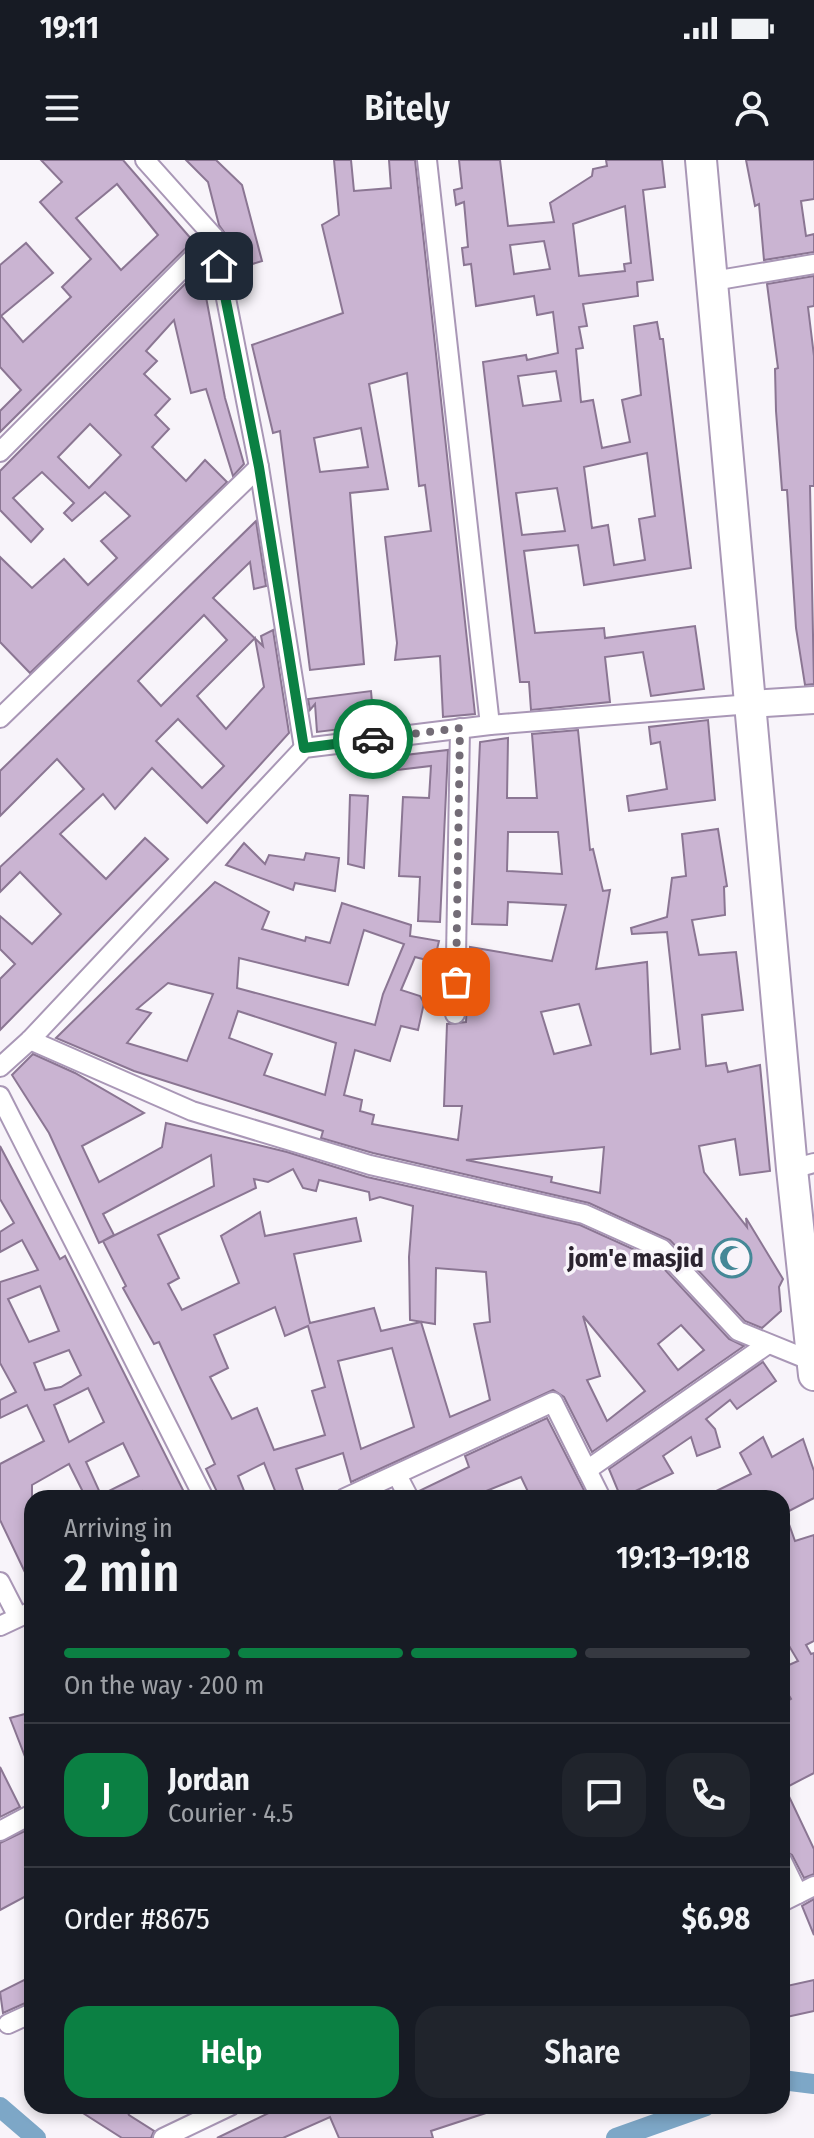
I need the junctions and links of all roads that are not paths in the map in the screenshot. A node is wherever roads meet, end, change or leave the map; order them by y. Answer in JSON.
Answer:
{"nodes":[{"id":1,"x":145,"y":160,"type":"edge"},
{"id":2,"x":427,"y":160,"type":"edge"},
{"id":3,"x":701,"y":160,"type":"edge"},
{"id":4,"x":214,"y":237,"type":"junction"},
{"id":5,"x":814,"y":264,"type":"edge"},
{"id":6,"x":713,"y":281,"type":"junction"},
{"id":7,"x":0,"y":452,"type":"edge"},
{"id":8,"x":259,"y":467,"type":"junction"},
{"id":9,"x":814,"y":700,"type":"edge"},
{"id":10,"x":751,"y":704,"type":"junction"},
{"id":11,"x":0,"y":718,"type":"edge"},
{"id":12,"x":490,"y":725,"type":"junction"},
{"id":13,"x":460,"y":728,"type":"junction"},
{"id":14,"x":304,"y":748,"type":"junction"},
{"id":15,"x":455,"y":1014,"type":"dead end"},
{"id":16,"x":30,"y":1040,"type":"junction"},
{"id":17,"x":0,"y":1067,"type":"edge"},
{"id":18,"x":0,"y":1096,"type":"edge"},
{"id":19,"x":803,"y":1166,"type":"edge"},
{"id":20,"x":768,"y":1344,"type":"junction"},
{"id":21,"x":813,"y":1367,"type":"edge"},
{"id":22,"x":587,"y":1470,"type":"junction"},
{"id":23,"x":397,"y":1475,"type":"junction"},
{"id":24,"x":200,"y":1490,"type":"edge"},
{"id":25,"x":363,"y":1490,"type":"edge"},
{"id":26,"x":405,"y":1490,"type":"edge"},
{"id":27,"x":597,"y":1490,"type":"edge"},
{"id":28,"x":0,"y":1582,"type":"edge"},
{"id":29,"x":24,"y":1613,"type":"edge"},
{"id":30,"x":24,"y":1614,"type":"edge"},
{"id":31,"x":0,"y":1626,"type":"edge"},
{"id":32,"x":24,"y":1818,"type":"edge"},
{"id":33,"x":0,"y":1831,"type":"edge"},
{"id":34,"x":24,"y":2017,"type":"edge"},
{"id":35,"x":8,"y":2024,"type":"dead end"},
{"id":36,"x":213,"y":2114,"type":"edge"},
{"id":37,"x":163,"y":2138,"type":"edge"}],
"edges":[{"from":1,"to":4,"type":"street"},
{"from":2,"to":12,"type":"street"},
{"from":3,"to":6,"type":"main road"},
{"from":4,"to":7,"type":"street"},
{"from":4,"to":8,"type":"street"},
{"from":5,"to":6,"type":"street"},
{"from":6,"to":10,"type":"main road"},
{"from":8,"to":11,"type":"street"},
{"from":8,"to":14,"type":"street"},
{"from":9,"to":10,"type":"main road"},
{"from":10,"to":12,"type":"street"},
{"from":10,"to":19,"type":"main road"},
{"from":12,"to":13,"type":"street"},
{"from":13,"to":14,"type":"street"},
{"from":13,"to":15,"type":"street"},
{"from":14,"to":16,"type":"street"},
{"from":16,"to":17,"type":"street"},
{"from":16,"to":20,"type":"street"},
{"from":18,"to":24,"type":"street"},
{"from":19,"to":21,"type":"main road"},
{"from":20,"to":21,"type":"street"},
{"from":20,"to":22,"type":"street"},
{"from":22,"to":23,"type":"street"},
{"from":22,"to":27,"type":"street"},
{"from":23,"to":25,"type":"street"},
{"from":23,"to":26,"type":"street"},
{"from":28,"to":29,"type":"street"},
{"from":30,"to":31,"type":"street"},
{"from":32,"to":33,"type":"street"},
{"from":34,"to":35,"type":"street"},
{"from":36,"to":37,"type":"street"}]}
